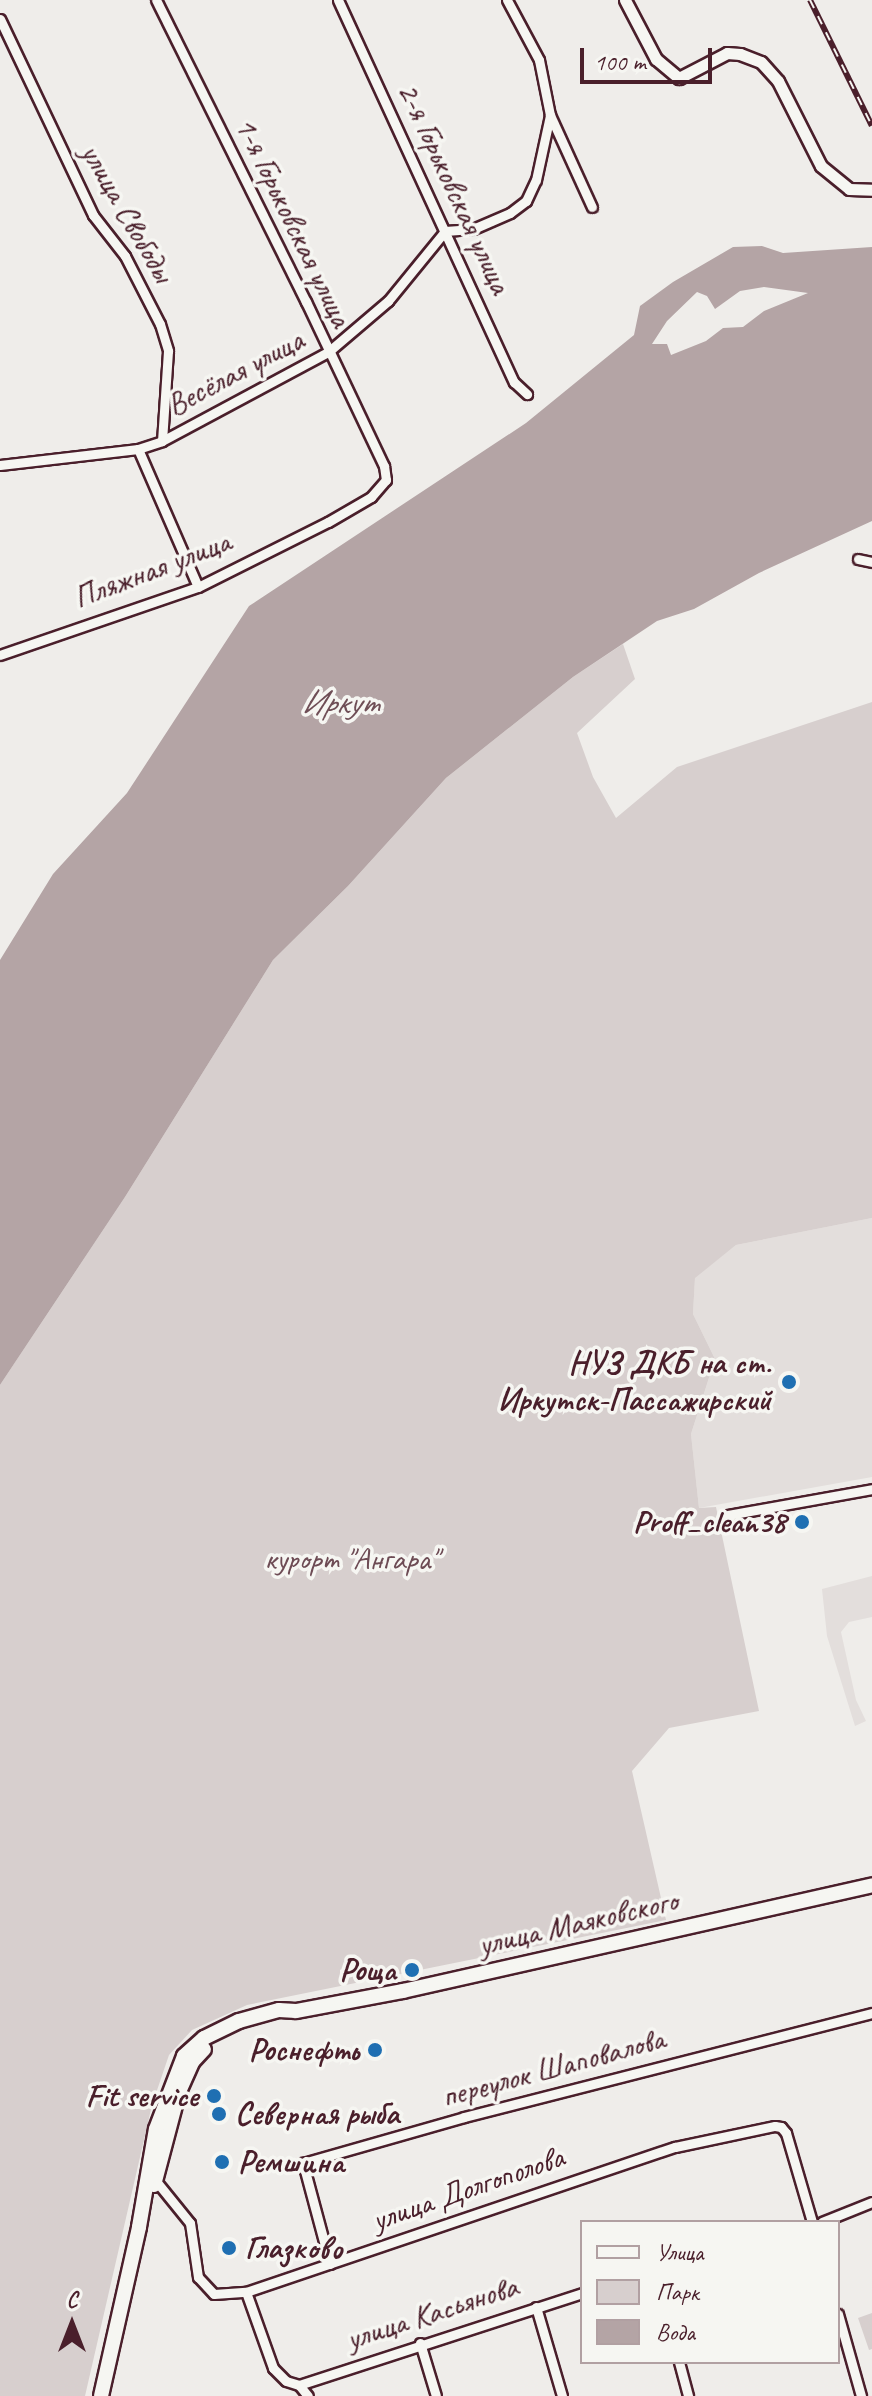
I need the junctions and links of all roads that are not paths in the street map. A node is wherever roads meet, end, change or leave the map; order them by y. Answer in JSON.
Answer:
{"nodes":[{"id":1,"x":156,"y":0,"type":"edge"},
{"id":2,"x":338,"y":0,"type":"edge"},
{"id":3,"x":507,"y":0,"type":"edge"},
{"id":4,"x":625,"y":0,"type":"edge"},
{"id":5,"x":0,"y":19,"type":"edge"},
{"id":6,"x":550,"y":115,"type":"junction"},
{"id":7,"x":872,"y":190,"type":"edge"},
{"id":8,"x":592,"y":207,"type":"dead end"},
{"id":9,"x":445,"y":231,"type":"junction"},
{"id":10,"x":328,"y":352,"type":"junction"},
{"id":11,"x":527,"y":394,"type":"dead end"},
{"id":12,"x":162,"y":441,"type":"junction"},
{"id":13,"x":138,"y":449,"type":"junction"},
{"id":14,"x":0,"y":465,"type":"edge"},
{"id":15,"x":384,"y":466,"type":"joint"},
{"id":16,"x":858,"y":559,"type":"dead end"},
{"id":17,"x":872,"y":562,"type":"edge"},
{"id":18,"x":198,"y":587,"type":"junction"},
{"id":19,"x":0,"y":655,"type":"edge"},
{"id":20,"x":872,"y":1489,"type":"edge"},
{"id":21,"x":728,"y":1515,"type":"dead end"},
{"id":22,"x":872,"y":1885,"type":"edge"},
{"id":23,"x":296,"y":2011,"type":"junction"},
{"id":24,"x":872,"y":2013,"type":"edge"},
{"id":25,"x":156,"y":2181,"type":"junction"},
{"id":26,"x":872,"y":2202,"type":"edge"},
{"id":27,"x":811,"y":2220,"type":"edge"},
{"id":28,"x":827,"y":2220,"type":"edge"},
{"id":29,"x":139,"y":2227,"type":"junction"},
{"id":30,"x":330,"y":2264,"type":"junction"},
{"id":31,"x":246,"y":2292,"type":"junction"},
{"id":32,"x":580,"y":2294,"type":"edge"},
{"id":33,"x":536,"y":2307,"type":"junction"},
{"id":34,"x":840,"y":2321,"type":"edge"},
{"id":35,"x":420,"y":2343,"type":"junction"},
{"id":36,"x":680,"y":2364,"type":"edge"},
{"id":37,"x":299,"y":2385,"type":"junction"},
{"id":38,"x":101,"y":2396,"type":"edge"},
{"id":39,"x":308,"y":2396,"type":"edge"},
{"id":40,"x":436,"y":2396,"type":"edge"},
{"id":41,"x":562,"y":2396,"type":"edge"},
{"id":42,"x":688,"y":2396,"type":"edge"},
{"id":43,"x":861,"y":2396,"type":"edge"}],
"edges":[{"from":1,"to":10,"type":"street","name":"1-я Горьковская улица"},
{"from":2,"to":9,"type":"street","name":"2-я Горьковская улица"},
{"from":3,"to":6,"type":"street"},
{"from":4,"to":7,"type":"street"},
{"from":5,"to":12,"type":"street","name":"улица Свободы"},
{"from":6,"to":8,"type":"street"},
{"from":6,"to":9,"type":"street"},
{"from":9,"to":10,"type":"street","name":"Весёлая улица"},
{"from":9,"to":11,"type":"street","name":"2-я Горьковская улица"},
{"from":10,"to":12,"type":"street","name":"Весёлая улица"},
{"from":10,"to":15,"type":"street","name":"1-я Горьковская улица"},
{"from":12,"to":13,"type":"street","name":"Весёлая улица"},
{"from":13,"to":14,"type":"street","name":"Весёлая улица"},
{"from":13,"to":18,"type":"street"},
{"from":15,"to":18,"type":"street","name":"Пляжная улица"},
{"from":16,"to":17,"type":"street"},
{"from":18,"to":19,"type":"street","name":"Пляжная улица"},
{"from":20,"to":21,"type":"street"},
{"from":22,"to":23,"type":"main road","name":"улица Маяковского"},
{"from":23,"to":25,"type":"main road","name":"улица Маяковского"},
{"from":23,"to":29,"type":"main road","name":"улица Маяковского"},
{"from":24,"to":30,"type":"street","name":"переулок Шаповалова"},
{"from":25,"to":29,"type":"main road","name":"улица Маяковского"},
{"from":25,"to":31,"type":"street","name":"улица Долгополова"},
{"from":26,"to":28,"type":"street"},
{"from":27,"to":30,"type":"street","name":"улица Долгополова"},
{"from":29,"to":38,"type":"main road","name":"улица Маяковского"},
{"from":30,"to":31,"type":"street","name":"улица Долгополова"},
{"from":31,"to":37,"type":"street"},
{"from":32,"to":33,"type":"street","name":"улица Касьянова"},
{"from":33,"to":35,"type":"street","name":"улица Касьянова"},
{"from":33,"to":41,"type":"street"},
{"from":34,"to":43,"type":"street"},
{"from":35,"to":37,"type":"street","name":"улица Касьянова"},
{"from":35,"to":40,"type":"street"},
{"from":36,"to":42,"type":"street"},
{"from":37,"to":39,"type":"street"}]}
